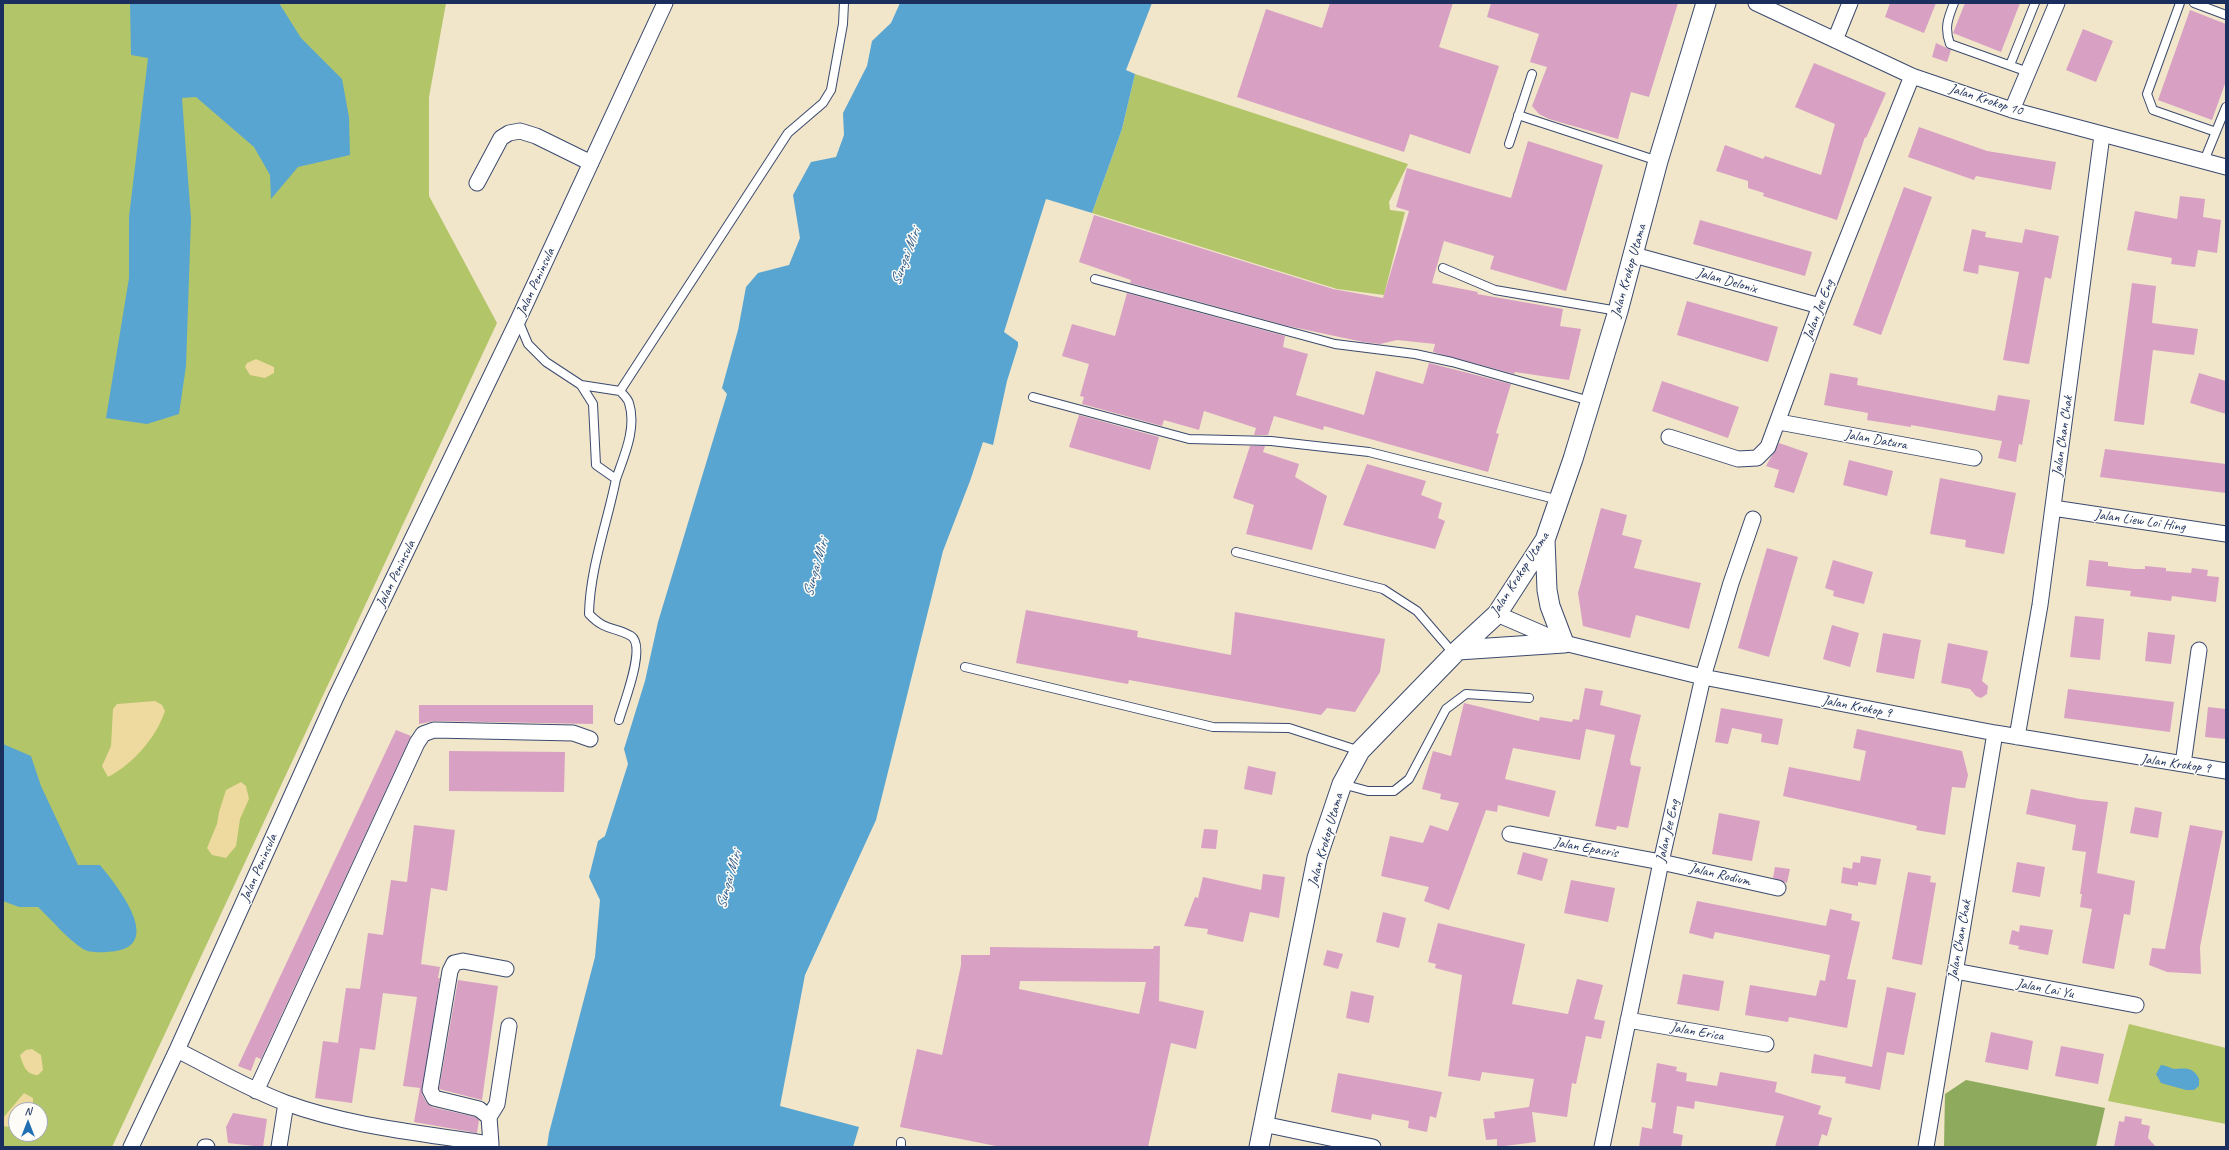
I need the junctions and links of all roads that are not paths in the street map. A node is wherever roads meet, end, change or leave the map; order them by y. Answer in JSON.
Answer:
{"nodes":[{"id":1,"x":665,"y":3,"type":"edge"},
{"id":2,"x":844,"y":3,"type":"edge"},
{"id":3,"x":1706,"y":3,"type":"edge"},
{"id":4,"x":1756,"y":3,"type":"edge"},
{"id":5,"x":1850,"y":3,"type":"edge"},
{"id":6,"x":1954,"y":3,"type":"edge"},
{"id":7,"x":2035,"y":3,"type":"edge"},
{"id":8,"x":2058,"y":3,"type":"edge"},
{"id":9,"x":2180,"y":3,"type":"edge"},
{"id":10,"x":2194,"y":3,"type":"edge"},
{"id":11,"x":2226,"y":15,"type":"edge"},
{"id":12,"x":1835,"y":40,"type":"junction"},
{"id":13,"x":2010,"y":65,"type":"junction"},
{"id":14,"x":2028,"y":72,"type":"junction"},
{"id":15,"x":1532,"y":74,"type":"dead end"},
{"id":16,"x":1912,"y":76,"type":"junction"},
{"id":17,"x":2226,"y":107,"type":"edge"},
{"id":18,"x":2012,"y":110,"type":"junction"},
{"id":19,"x":1518,"y":115,"type":"junction"},
{"id":20,"x":2216,"y":132,"type":"junction"},
{"id":21,"x":2102,"y":135,"type":"junction"},
{"id":22,"x":1508,"y":144,"type":"dead end"},
{"id":23,"x":1658,"y":161,"type":"junction"},
{"id":24,"x":2204,"y":161,"type":"junction"},
{"id":25,"x":591,"y":163,"type":"junction"},
{"id":26,"x":2226,"y":167,"type":"edge"},
{"id":27,"x":478,"y":183,"type":"dead end"},
{"id":28,"x":1634,"y":254,"type":"junction"},
{"id":29,"x":1443,"y":268,"type":"dead end"},
{"id":30,"x":1095,"y":279,"type":"dead end"},
{"id":31,"x":1820,"y":306,"type":"junction"},
{"id":32,"x":1618,"y":311,"type":"junction"},
{"id":33,"x":518,"y":320,"type":"junction"},
{"id":34,"x":581,"y":385,"type":"junction"},
{"id":35,"x":620,"y":391,"type":"junction"},
{"id":36,"x":1033,"y":397,"type":"dead end"},
{"id":37,"x":1590,"y":401,"type":"junction"},
{"id":38,"x":1779,"y":422,"type":"junction"},
{"id":39,"x":1669,"y":437,"type":"dead end"},
{"id":40,"x":1974,"y":458,"type":"dead end"},
{"id":41,"x":616,"y":479,"type":"junction"},
{"id":42,"x":1560,"y":501,"type":"junction"},
{"id":43,"x":2053,"y":508,"type":"junction"},
{"id":44,"x":1753,"y":519,"type":"dead end"},
{"id":45,"x":2226,"y":534,"type":"edge"},
{"id":46,"x":1545,"y":540,"type":"junction"},
{"id":47,"x":1236,"y":552,"type":"dead end"},
{"id":48,"x":1497,"y":614,"type":"junction"},
{"id":49,"x":1564,"y":643,"type":"junction"},
{"id":50,"x":2200,"y":650,"type":"dead end"},
{"id":51,"x":1456,"y":652,"type":"junction"},
{"id":52,"x":965,"y":667,"type":"dead end"},
{"id":53,"x":1703,"y":676,"type":"junction"},
{"id":54,"x":1529,"y":698,"type":"dead end"},
{"id":55,"x":619,"y":720,"type":"dead end"},
{"id":56,"x":1995,"y":733,"type":"junction"},
{"id":57,"x":2017,"y":737,"type":"junction"},
{"id":58,"x":590,"y":739,"type":"dead end"},
{"id":59,"x":1360,"y":751,"type":"junction"},
{"id":60,"x":2183,"y":764,"type":"junction"},
{"id":61,"x":2226,"y":771,"type":"edge"},
{"id":62,"x":1342,"y":784,"type":"junction"},
{"id":63,"x":1510,"y":834,"type":"dead end"},
{"id":64,"x":1661,"y":862,"type":"junction"},
{"id":65,"x":1778,"y":888,"type":"dead end"},
{"id":66,"x":506,"y":969,"type":"dead end"},
{"id":67,"x":1955,"y":971,"type":"junction"},
{"id":68,"x":2136,"y":1005,"type":"dead end"},
{"id":69,"x":1628,"y":1020,"type":"junction"},
{"id":70,"x":509,"y":1026,"type":"dead end"},
{"id":71,"x":1766,"y":1044,"type":"dead end"},
{"id":72,"x":177,"y":1050,"type":"junction"},
{"id":73,"x":256,"y":1091,"type":"junction"},
{"id":74,"x":286,"y":1103,"type":"junction"},
{"id":75,"x":489,"y":1117,"type":"junction"},
{"id":76,"x":1263,"y":1124,"type":"junction"},
{"id":77,"x":491,"y":1146,"type":"edge"},
{"id":78,"x":130,"y":1147,"type":"edge"},
{"id":79,"x":279,"y":1147,"type":"edge"},
{"id":80,"x":1259,"y":1147,"type":"edge"},
{"id":81,"x":1373,"y":1147,"type":"edge"},
{"id":82,"x":1602,"y":1147,"type":"edge"},
{"id":83,"x":1926,"y":1147,"type":"edge"}],
"edges":[{"from":1,"to":25,"type":"street","name":"Jalan Peninsula"},
{"from":2,"to":35,"type":"lane"},
{"from":3,"to":23,"type":"street","name":"Jalan Krokop Utama"},
{"from":4,"to":12,"type":"street","name":"Jalan Krokop 10"},
{"from":5,"to":12,"type":"street"},
{"from":6,"to":13,"type":"lane"},
{"from":7,"to":13,"type":"lane"},
{"from":8,"to":14,"type":"street"},
{"from":9,"to":20,"type":"lane"},
{"from":10,"to":11,"type":"lane"},
{"from":12,"to":16,"type":"street","name":"Jalan Krokop 10"},
{"from":13,"to":14,"type":"lane"},
{"from":14,"to":18,"type":"street"},
{"from":15,"to":19,"type":"lane"},
{"from":16,"to":18,"type":"street","name":"Jalan Krokop 10"},
{"from":16,"to":31,"type":"street","name":"Jalan Jee Eng"},
{"from":17,"to":20,"type":"lane"},
{"from":18,"to":21,"type":"street","name":"Jalan Krokop 10"},
{"from":19,"to":22,"type":"lane"},
{"from":19,"to":23,"type":"lane"},
{"from":20,"to":24,"type":"lane"},
{"from":21,"to":24,"type":"street","name":"Jalan Krokop 10"},
{"from":21,"to":43,"type":"street","name":"Jalan Chan Chak"},
{"from":23,"to":28,"type":"street","name":"Jalan Krokop Utama"},
{"from":24,"to":26,"type":"street","name":"Jalan Krokop 10"},
{"from":25,"to":27,"type":"street"},
{"from":25,"to":33,"type":"street","name":"Jalan Peninsula"},
{"from":28,"to":31,"type":"street","name":"Jalan Delonix"},
{"from":28,"to":32,"type":"street","name":"Jalan Krokop Utama"},
{"from":29,"to":32,"type":"lane"},
{"from":30,"to":37,"type":"lane"},
{"from":31,"to":38,"type":"street","name":"Jalan Jee Eng"},
{"from":32,"to":37,"type":"street","name":"Jalan Krokop Utama"},
{"from":33,"to":34,"type":"lane"},
{"from":33,"to":72,"type":"street","name":"Jalan Peninsula"},
{"from":34,"to":35,"type":"lane"},
{"from":34,"to":41,"type":"lane"},
{"from":35,"to":41,"type":"lane"},
{"from":36,"to":42,"type":"lane"},
{"from":37,"to":42,"type":"street","name":"Jalan Krokop Utama"},
{"from":38,"to":39,"type":"street","name":"Jalan Jee Eng"},
{"from":38,"to":40,"type":"street","name":"Jalan Datura"},
{"from":41,"to":55,"type":"lane"},
{"from":42,"to":46,"type":"street","name":"Jalan Krokop Utama"},
{"from":43,"to":45,"type":"street","name":"Jalan Liew Loi Hing"},
{"from":43,"to":57,"type":"street","name":"Jalan Chan Chak"},
{"from":44,"to":53,"type":"street","name":"Jalan Jee Eng"},
{"from":46,"to":48,"type":"street","name":"Jalan Krokop Utama"},
{"from":46,"to":49,"type":"street"},
{"from":47,"to":51,"type":"lane"},
{"from":48,"to":49,"type":"street","name":"Jalan Krokop 9"},
{"from":48,"to":51,"type":"street","name":"Jalan Krokop Utama"},
{"from":49,"to":51,"type":"street"},
{"from":49,"to":53,"type":"street","name":"Jalan Krokop 9"},
{"from":50,"to":60,"type":"street"},
{"from":51,"to":59,"type":"street","name":"Jalan Krokop Utama"},
{"from":52,"to":59,"type":"lane"},
{"from":53,"to":56,"type":"street","name":"Jalan Krokop 9"},
{"from":53,"to":64,"type":"street","name":"Jalan Jee Eng"},
{"from":54,"to":62,"type":"lane"},
{"from":56,"to":57,"type":"street","name":"Jalan Krokop 9"},
{"from":56,"to":67,"type":"street","name":"Jalan Chan Chak"},
{"from":57,"to":60,"type":"street","name":"Jalan Krokop 9"},
{"from":58,"to":73,"type":"street"},
{"from":59,"to":62,"type":"street","name":"Jalan Krokop Utama"},
{"from":60,"to":61,"type":"street","name":"Jalan Krokop 9"},
{"from":62,"to":76,"type":"street","name":"Jalan Krokop Utama"},
{"from":63,"to":64,"type":"street","name":"Jalan Epacris"},
{"from":64,"to":65,"type":"street","name":"Jalan Rodium"},
{"from":64,"to":69,"type":"street","name":"Jalan Jee Eng"},
{"from":66,"to":75,"type":"street"},
{"from":67,"to":68,"type":"street","name":"Jalan Lai Yu"},
{"from":67,"to":83,"type":"street","name":"Jalan Chan Chak"},
{"from":69,"to":71,"type":"street","name":"Jalan Erica"},
{"from":69,"to":82,"type":"street","name":"Jalan Jee Eng"},
{"from":70,"to":75,"type":"street"},
{"from":72,"to":73,"type":"street"},
{"from":72,"to":78,"type":"street","name":"Jalan Peninsula"},
{"from":73,"to":74,"type":"street"},
{"from":74,"to":77,"type":"street"},
{"from":74,"to":79,"type":"street"},
{"from":75,"to":77,"type":"street"},
{"from":76,"to":80,"type":"street","name":"Jalan Krokop Utama"},
{"from":76,"to":81,"type":"street"}]}
